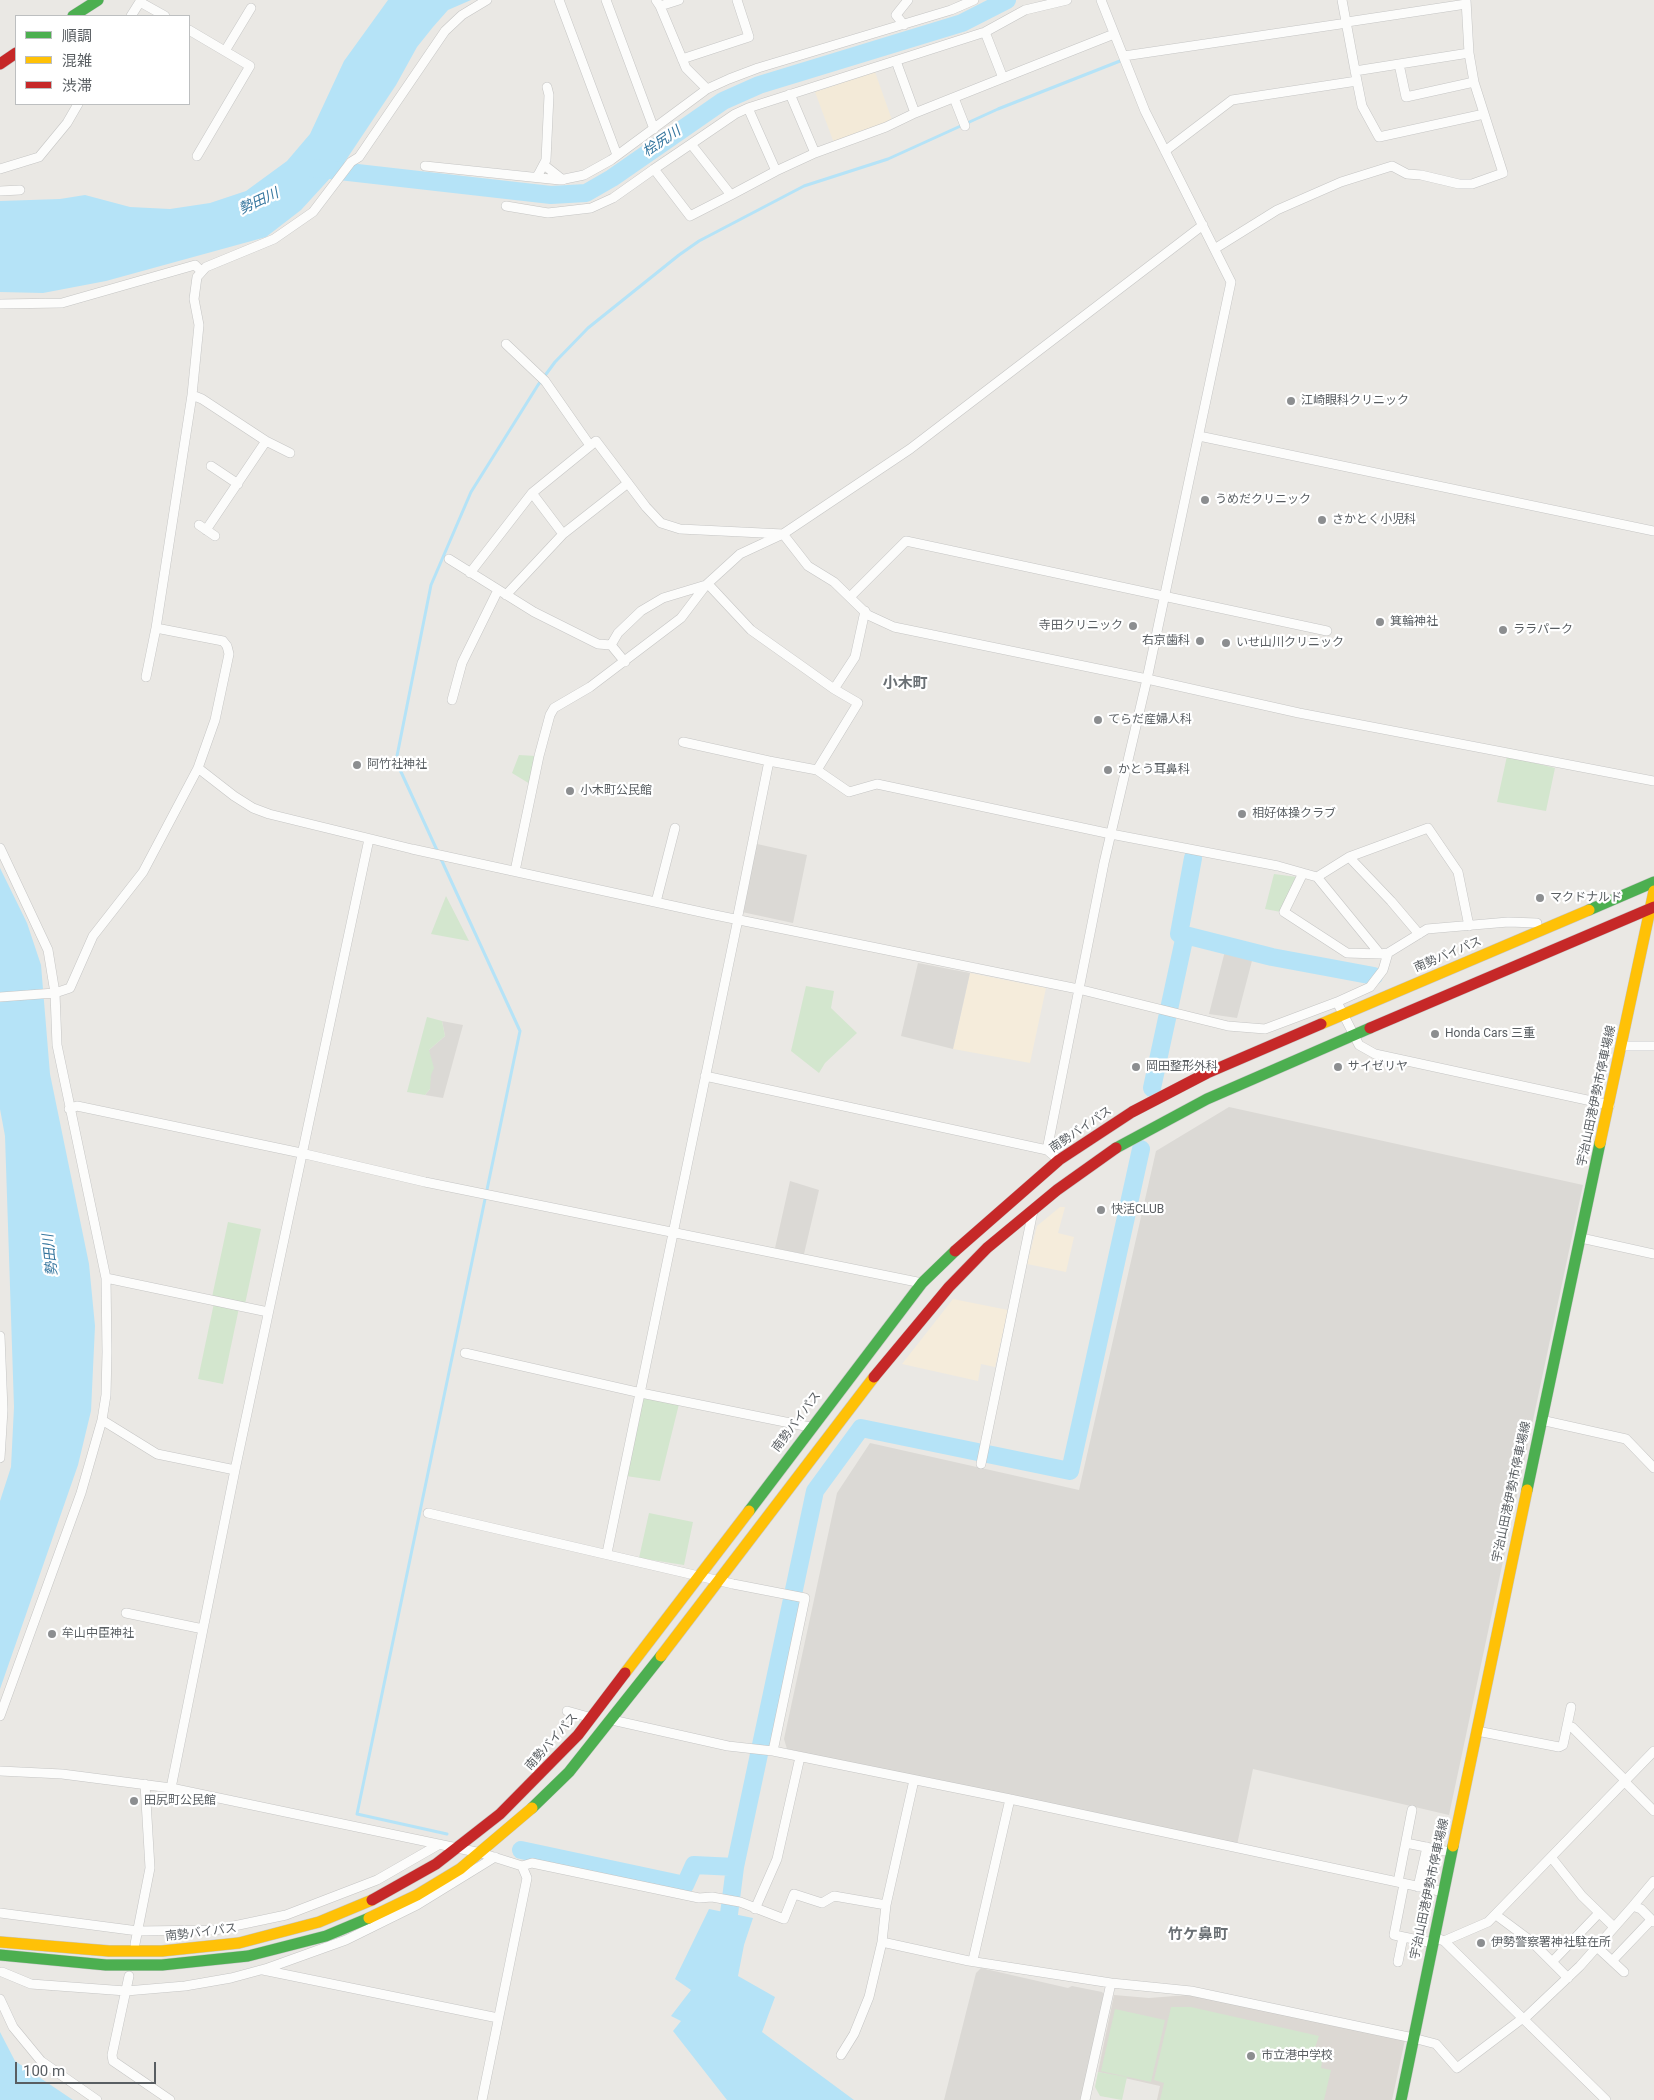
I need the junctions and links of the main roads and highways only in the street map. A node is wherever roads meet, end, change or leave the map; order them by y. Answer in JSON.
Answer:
{"nodes":[{"id":1,"x":98,"y":0,"type":"edge"},
{"id":2,"x":75,"y":15,"type":"edge"},
{"id":3,"x":15,"y":54,"type":"edge"},
{"id":4,"x":0,"y":64,"type":"edge"},
{"id":5,"x":1654,"y":882,"type":"edge"},
{"id":6,"x":1654,"y":891,"type":"edge"},
{"id":7,"x":1652,"y":907,"type":"edge"},
{"id":8,"x":0,"y":1942,"type":"edge"},
{"id":9,"x":0,"y":1955,"type":"edge"},
{"id":10,"x":1402,"y":2099,"type":"edge"}],
"edges":[{"from":1,"to":2,"type":"main road"},
{"from":3,"to":4,"type":"main road"},
{"from":5,"to":8,"type":"main road","name":"南勢バイパス"},
{"from":6,"to":7,"type":"main road","name":"宇治山田港伊勢市停車場線"},
{"from":7,"to":9,"type":"main road"},
{"from":7,"to":10,"type":"main road","name":"宇治山田港伊勢市停車場線"}]}
